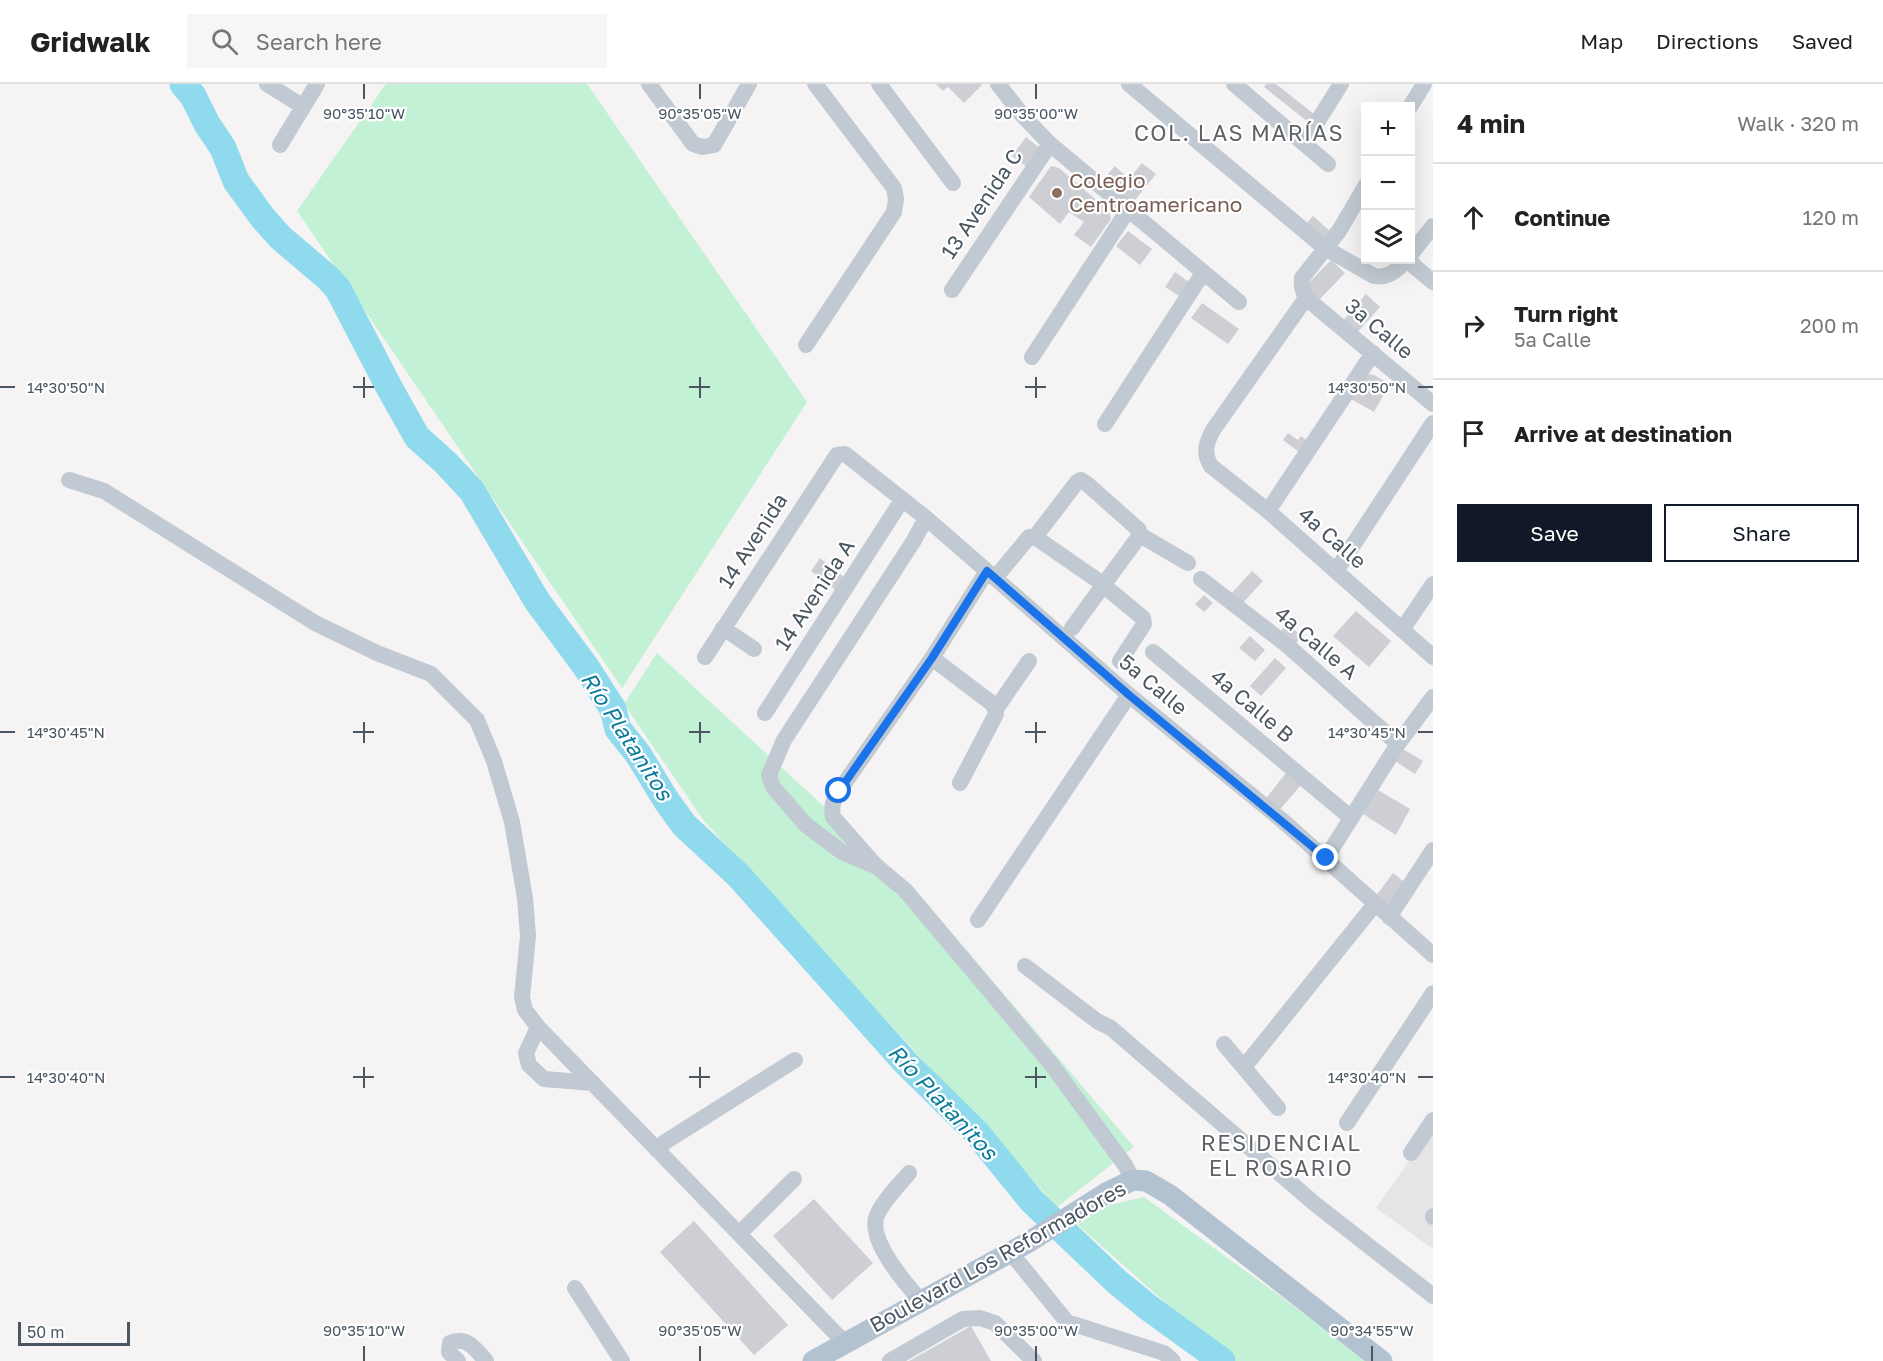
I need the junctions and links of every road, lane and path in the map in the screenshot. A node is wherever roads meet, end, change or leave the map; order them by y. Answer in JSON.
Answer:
{"nodes":[{"id":1,"x":267,"y":84,"type":"edge"},
{"id":2,"x":316,"y":84,"type":"edge"},
{"id":3,"x":649,"y":84,"type":"edge"},
{"id":4,"x":749,"y":84,"type":"edge"},
{"id":5,"x":815,"y":84,"type":"edge"},
{"id":6,"x":879,"y":84,"type":"edge"},
{"id":7,"x":998,"y":84,"type":"edge"},
{"id":8,"x":1129,"y":84,"type":"edge"},
{"id":9,"x":1234,"y":84,"type":"edge"},
{"id":10,"x":1341,"y":84,"type":"edge"},
{"id":11,"x":1424,"y":84,"type":"edge"},
{"id":12,"x":1252,"y":90,"type":"edge"},
{"id":13,"x":1413,"y":102,"type":"edge"},
{"id":14,"x":302,"y":106,"type":"junction"},
{"id":15,"x":1304,"y":143,"type":"junction"},
{"id":16,"x":1050,"y":144,"type":"junction"},
{"id":17,"x":280,"y":145,"type":"dead end"},
{"id":18,"x":1328,"y":164,"type":"dead end"},
{"id":19,"x":953,"y":183,"type":"dead end"},
{"id":20,"x":1361,"y":192,"type":"edge"},
{"id":21,"x":1128,"y":210,"type":"junction"},
{"id":22,"x":1433,"y":226,"type":"edge"},
{"id":23,"x":1325,"y":248,"type":"junction"},
{"id":24,"x":1415,"y":249,"type":"edge"},
{"id":25,"x":1403,"y":264,"type":"edge"},
{"id":26,"x":1413,"y":264,"type":"edge"},
{"id":27,"x":1203,"y":273,"type":"junction"},
{"id":28,"x":1433,"y":282,"type":"edge"},
{"id":29,"x":952,"y":290,"type":"dead end"},
{"id":30,"x":1304,"y":291,"type":"junction"},
{"id":31,"x":1239,"y":302,"type":"dead end"},
{"id":32,"x":806,"y":345,"type":"dead end"},
{"id":33,"x":1373,"y":353,"type":"junction"},
{"id":34,"x":1032,"y":357,"type":"dead end"},
{"id":35,"x":1433,"y":404,"type":"edge"},
{"id":36,"x":1433,"y":423,"type":"edge"},
{"id":37,"x":1105,"y":424,"type":"dead end"},
{"id":38,"x":841,"y":453,"type":"joint"},
{"id":39,"x":69,"y":480,"type":"dead end"},
{"id":40,"x":902,"y":500,"type":"junction"},
{"id":41,"x":1268,"y":512,"type":"junction"},
{"id":42,"x":926,"y":518,"type":"junction"},
{"id":43,"x":1140,"y":535,"type":"junction"},
{"id":44,"x":1035,"y":537,"type":"junction"},
{"id":45,"x":1188,"y":563,"type":"dead end"},
{"id":46,"x":1336,"y":571,"type":"junction"},
{"id":47,"x":991,"y":575,"type":"junction"},
{"id":48,"x":1201,"y":579,"type":"dead end"},
{"id":49,"x":1433,"y":584,"type":"edge"},
{"id":50,"x":1102,"y":585,"type":"junction"},
{"id":51,"x":723,"y":628,"type":"junction"},
{"id":52,"x":1072,"y":628,"type":"dead end"},
{"id":53,"x":1402,"y":630,"type":"junction"},
{"id":54,"x":754,"y":649,"type":"dead end"},
{"id":55,"x":1153,"y":652,"type":"dead end"},
{"id":56,"x":705,"y":657,"type":"dead end"},
{"id":57,"x":1433,"y":657,"type":"edge"},
{"id":58,"x":932,"y":658,"type":"junction"},
{"id":59,"x":1029,"y":661,"type":"dead end"},
{"id":60,"x":1120,"y":661,"type":"dead end"},
{"id":61,"x":1129,"y":695,"type":"junction"},
{"id":62,"x":1433,"y":697,"type":"edge"},
{"id":63,"x":996,"y":709,"type":"junction"},
{"id":64,"x":765,"y":713,"type":"dead end"},
{"id":65,"x":1398,"y":744,"type":"junction"},
{"id":66,"x":960,"y":783,"type":"dead end"},
{"id":67,"x":1350,"y":817,"type":"junction"},
{"id":68,"x":1433,"y":850,"type":"edge"},
{"id":69,"x":1326,"y":858,"type":"junction"},
{"id":70,"x":876,"y":866,"type":"junction"},
{"id":71,"x":1375,"y":904,"type":"junction"},
{"id":72,"x":1389,"y":917,"type":"junction"},
{"id":73,"x":978,"y":920,"type":"dead end"},
{"id":74,"x":1432,"y":951,"type":"edge"},
{"id":75,"x":1024,"y":966,"type":"dead end"},
{"id":76,"x":1433,"y":993,"type":"edge"},
{"id":77,"x":538,"y":1027,"type":"junction"},
{"id":78,"x":1224,"y":1044,"type":"dead end"},
{"id":79,"x":795,"y":1059,"type":"dead end"},
{"id":80,"x":1244,"y":1067,"type":"junction"},
{"id":81,"x":593,"y":1083,"type":"junction"},
{"id":82,"x":1278,"y":1108,"type":"dead end"},
{"id":83,"x":1433,"y":1120,"type":"edge"},
{"id":84,"x":1347,"y":1123,"type":"dead end"},
{"id":85,"x":657,"y":1150,"type":"junction"},
{"id":86,"x":1411,"y":1153,"type":"dead end"},
{"id":87,"x":909,"y":1173,"type":"dead end"},
{"id":88,"x":794,"y":1179,"type":"dead end"},
{"id":89,"x":1133,"y":1180,"type":"junction"},
{"id":90,"x":740,"y":1233,"type":"junction"},
{"id":91,"x":1019,"y":1248,"type":"junction"},
{"id":92,"x":575,"y":1288,"type":"dead end"},
{"id":93,"x":1433,"y":1296,"type":"edge"},
{"id":94,"x":921,"y":1301,"type":"junction"},
{"id":95,"x":845,"y":1343,"type":"junction"},
{"id":96,"x":458,"y":1361,"type":"edge"},
{"id":97,"x":486,"y":1361,"type":"edge"},
{"id":98,"x":622,"y":1361,"type":"edge"},
{"id":99,"x":813,"y":1361,"type":"edge"},
{"id":100,"x":890,"y":1361,"type":"edge"},
{"id":101,"x":1034,"y":1361,"type":"edge"},
{"id":102,"x":1173,"y":1361,"type":"edge"},
{"id":103,"x":1382,"y":1361,"type":"edge"}],
"edges":[{"from":1,"to":14,"type":"street"},
{"from":2,"to":14,"type":"street"},
{"from":3,"to":4,"type":"street"},
{"from":5,"to":32,"type":"street"},
{"from":6,"to":19,"type":"street"},
{"from":7,"to":16,"type":"street"},
{"from":8,"to":23,"type":"street"},
{"from":9,"to":12,"type":"street"},
{"from":10,"to":15,"type":"street"},
{"from":11,"to":13,"type":"street"},
{"from":12,"to":15,"type":"street"},
{"from":14,"to":17,"type":"street"},
{"from":15,"to":18,"type":"street"},
{"from":16,"to":21,"type":"street"},
{"from":16,"to":29,"type":"street","name":"13 Avenida C"},
{"from":20,"to":23,"type":"street"},
{"from":21,"to":27,"type":"street"},
{"from":21,"to":34,"type":"street"},
{"from":22,"to":24,"type":"street"},
{"from":23,"to":25,"type":"street"},
{"from":23,"to":30,"type":"street"},
{"from":26,"to":28,"type":"street"},
{"from":27,"to":31,"type":"street"},
{"from":27,"to":37,"type":"street"},
{"from":30,"to":33,"type":"street","name":"3a Calle"},
{"from":30,"to":41,"type":"street","name":"4a Calle"},
{"from":33,"to":35,"type":"street","name":"3a Calle"},
{"from":33,"to":41,"type":"street"},
{"from":36,"to":46,"type":"street"},
{"from":38,"to":40,"type":"street","name":"5a Calle"},
{"from":38,"to":51,"type":"street","name":"14 Avenida"},
{"from":39,"to":77,"type":"street"},
{"from":40,"to":42,"type":"street","name":"5a Calle"},
{"from":40,"to":64,"type":"street","name":"14 Avenida A"},
{"from":41,"to":46,"type":"street","name":"4a Calle"},
{"from":42,"to":47,"type":"street","name":"5a Calle"},
{"from":42,"to":70,"type":"street"},
{"from":43,"to":44,"type":"street"},
{"from":43,"to":45,"type":"street"},
{"from":43,"to":50,"type":"street"},
{"from":44,"to":47,"type":"street"},
{"from":44,"to":50,"type":"street"},
{"from":46,"to":53,"type":"street","name":"4a Calle"},
{"from":47,"to":58,"type":"street"},
{"from":47,"to":61,"type":"street","name":"5a Calle"},
{"from":48,"to":65,"type":"street","name":"4a Calle A"},
{"from":49,"to":53,"type":"street"},
{"from":50,"to":52,"type":"street"},
{"from":50,"to":60,"type":"street"},
{"from":51,"to":54,"type":"street"},
{"from":51,"to":56,"type":"street","name":"14 Avenida"},
{"from":53,"to":57,"type":"street","name":"4a Calle"},
{"from":55,"to":67,"type":"street","name":"4a Calle B"},
{"from":58,"to":63,"type":"street"},
{"from":58,"to":70,"type":"street"},
{"from":59,"to":63,"type":"street"},
{"from":61,"to":69,"type":"street","name":"5a Calle"},
{"from":61,"to":73,"type":"street"},
{"from":62,"to":65,"type":"street"},
{"from":63,"to":66,"type":"street"},
{"from":65,"to":67,"type":"street"},
{"from":67,"to":69,"type":"street"},
{"from":68,"to":72,"type":"street"},
{"from":69,"to":71,"type":"street","name":"5a Calle"},
{"from":70,"to":89,"type":"street"},
{"from":71,"to":72,"type":"street","name":"5a Calle"},
{"from":71,"to":80,"type":"street"},
{"from":72,"to":74,"type":"street","name":"5a Calle"},
{"from":75,"to":93,"type":"street"},
{"from":76,"to":84,"type":"street"},
{"from":77,"to":81,"type":"street"},
{"from":77,"to":81,"type":"street"},
{"from":78,"to":80,"type":"street"},
{"from":79,"to":85,"type":"street"},
{"from":80,"to":82,"type":"street"},
{"from":81,"to":85,"type":"street"},
{"from":83,"to":86,"type":"street"},
{"from":85,"to":90,"type":"street"},
{"from":87,"to":94,"type":"street"},
{"from":88,"to":90,"type":"street"},
{"from":89,"to":91,"type":"main road","name":"Boulevard Los Reformadores"},
{"from":89,"to":103,"type":"main road","name":"Boulevard Los Reformadores"},
{"from":90,"to":95,"type":"street"},
{"from":91,"to":94,"type":"main road","name":"Boulevard Los Reformadores"},
{"from":91,"to":102,"type":"street"},
{"from":92,"to":98,"type":"street"},
{"from":94,"to":95,"type":"main road","name":"Boulevard Los Reformadores"},
{"from":95,"to":99,"type":"main road","name":"Boulevard Los Reformadores"},
{"from":96,"to":97,"type":"street"},
{"from":100,"to":101,"type":"street"}]}
